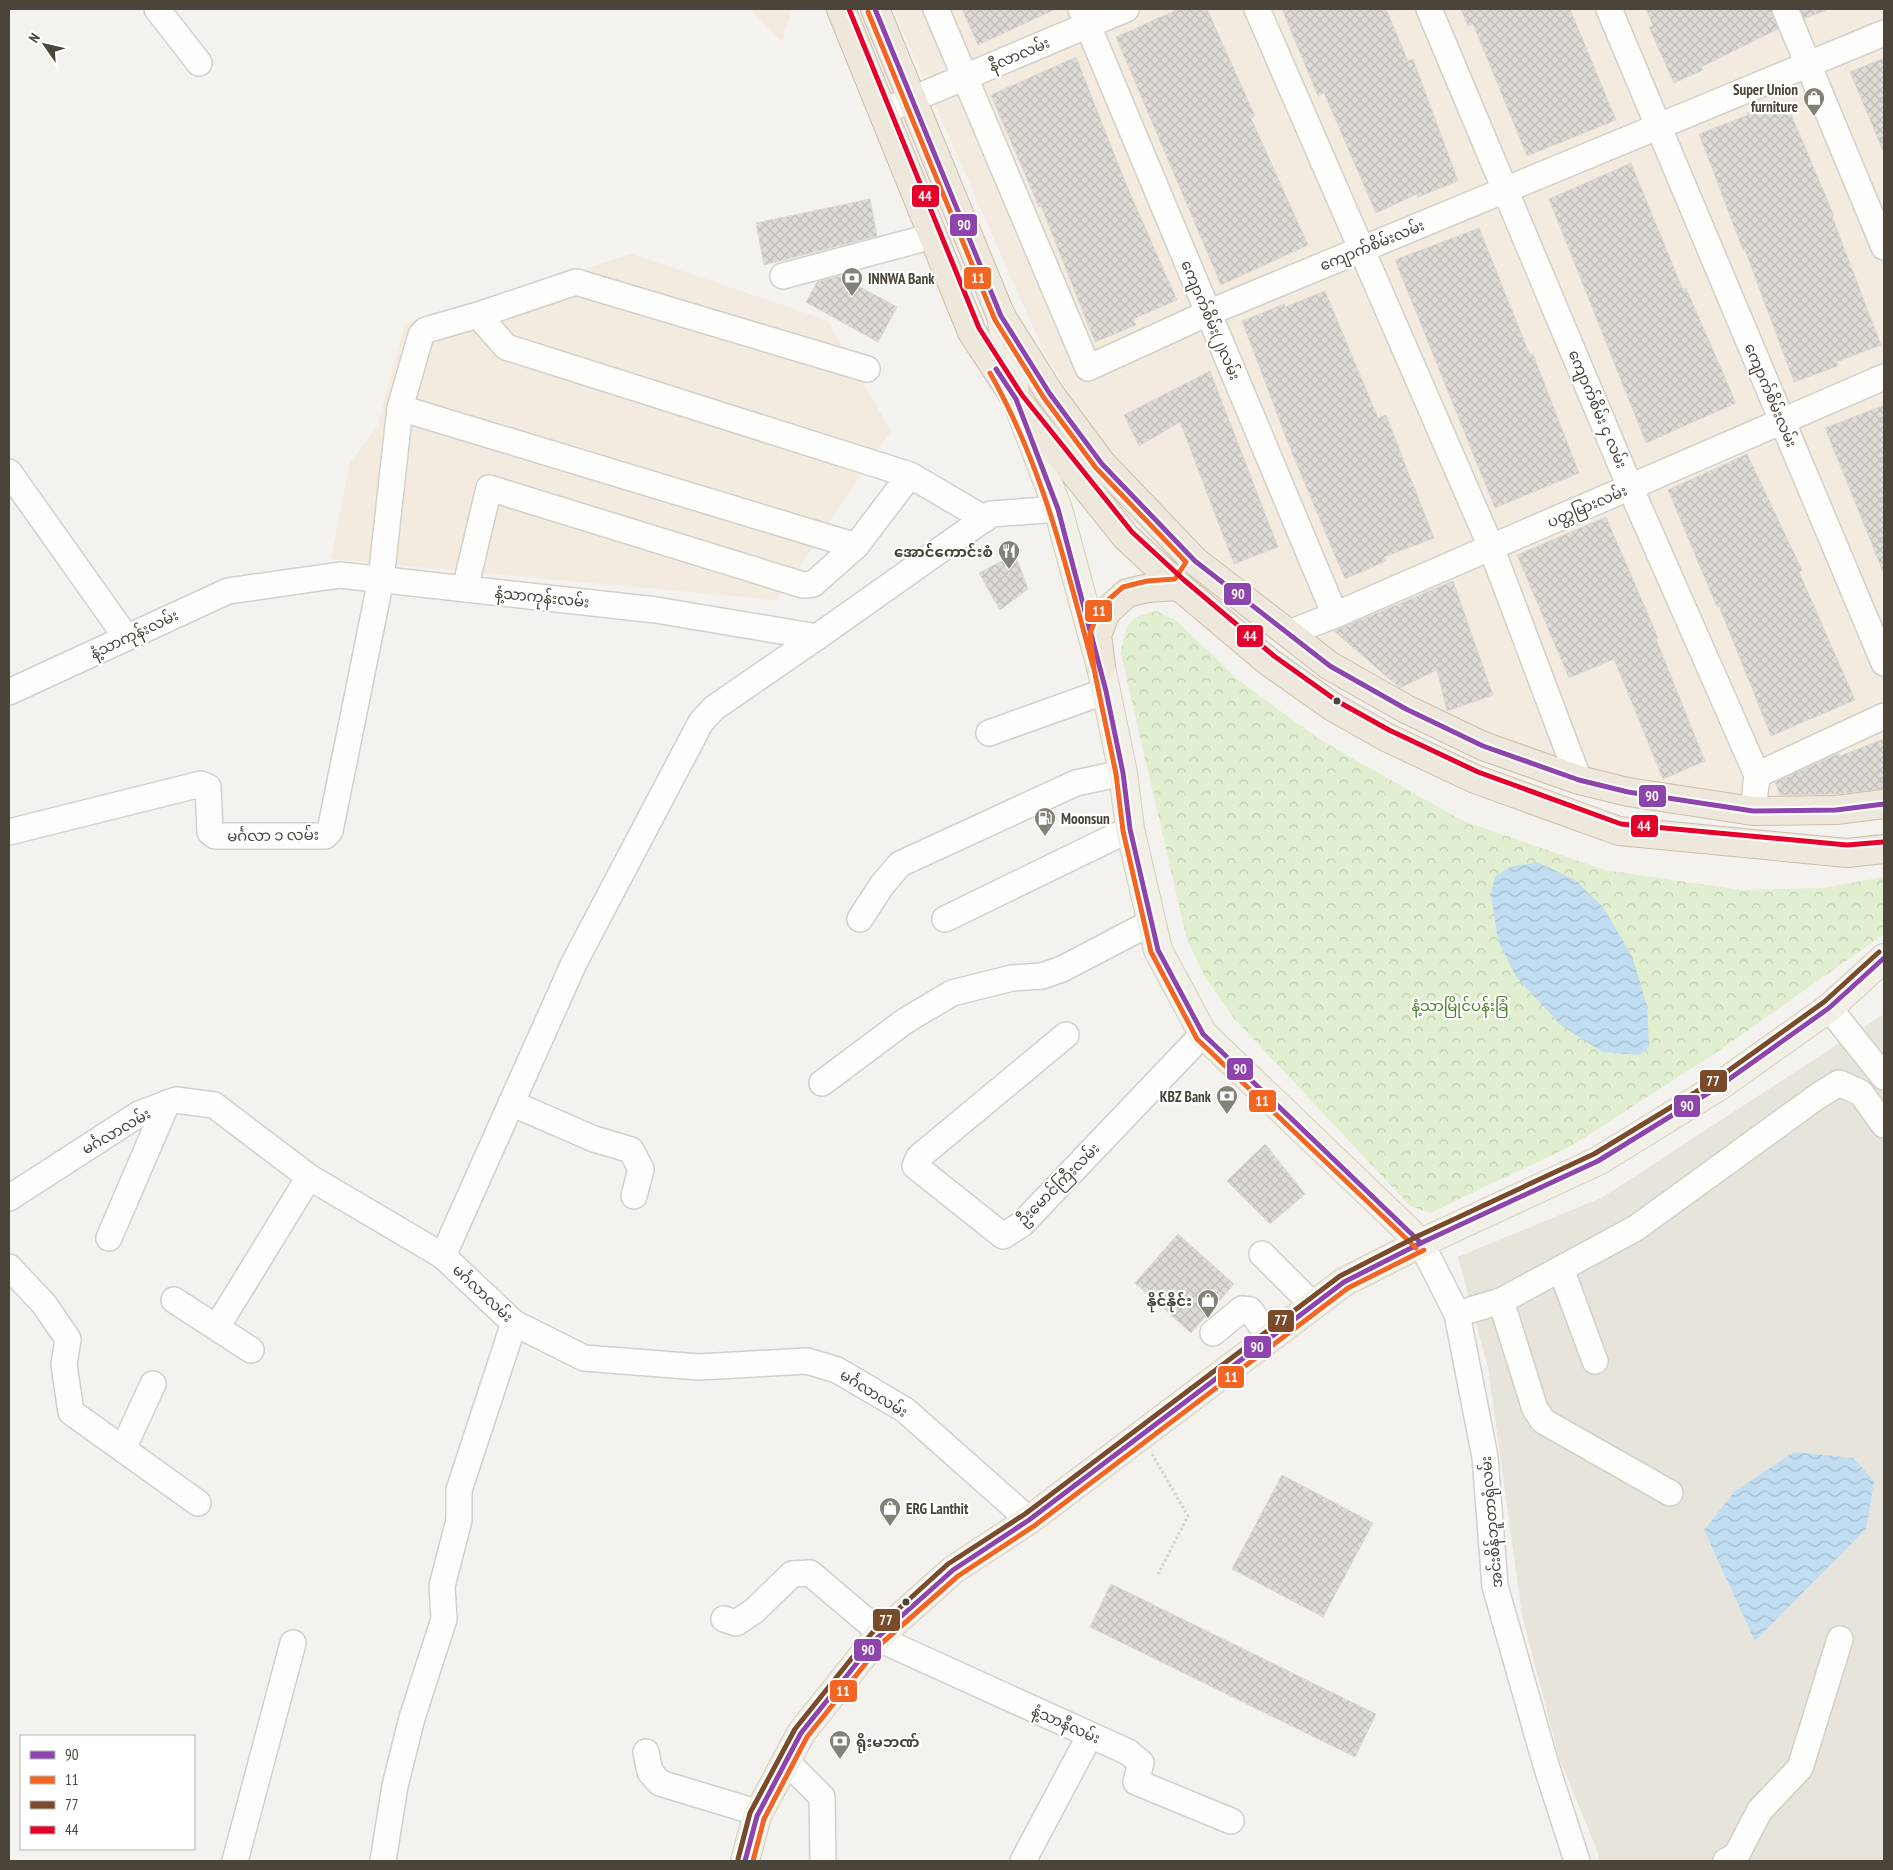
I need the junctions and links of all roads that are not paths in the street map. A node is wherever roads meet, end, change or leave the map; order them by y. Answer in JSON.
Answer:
{"nodes":[{"id":1,"x":157,"y":9,"type":"edge"},
{"id":2,"x":841,"y":9,"type":"edge"},
{"id":3,"x":874,"y":9,"type":"edge"},
{"id":4,"x":936,"y":9,"type":"edge"},
{"id":5,"x":1126,"y":9,"type":"edge"},
{"id":6,"x":1257,"y":9,"type":"edge"},
{"id":7,"x":1429,"y":9,"type":"edge"},
{"id":8,"x":1609,"y":9,"type":"edge"},
{"id":9,"x":1785,"y":9,"type":"edge"},
{"id":10,"x":1085,"y":17,"type":"edge"},
{"id":11,"x":1884,"y":33,"type":"edge"},
{"id":12,"x":199,"y":63,"type":"dead end"},
{"id":13,"x":1808,"y":65,"type":"junction"},
{"id":14,"x":965,"y":77,"type":"junction"},
{"id":15,"x":912,"y":100,"type":"junction"},
{"id":16,"x":882,"y":112,"type":"junction"},
{"id":17,"x":1659,"y":126,"type":"junction"},
{"id":18,"x":1506,"y":189,"type":"junction"},
{"id":19,"x":933,"y":236,"type":"junction"},
{"id":20,"x":1884,"y":247,"type":"edge"},
{"id":21,"x":1362,"y":249,"type":"junction"},
{"id":22,"x":782,"y":276,"type":"dead end"},
{"id":23,"x":1208,"y":313,"type":"junction"},
{"id":24,"x":478,"y":315,"type":"junction"},
{"id":25,"x":1001,"y":316,"type":"junction"},
{"id":26,"x":867,"y":369,"type":"dead end"},
{"id":27,"x":1884,"y":376,"type":"edge"},
{"id":28,"x":1016,"y":399,"type":"junction"},
{"id":29,"x":400,"y":408,"type":"junction"},
{"id":30,"x":1782,"y":420,"type":"junction"},
{"id":31,"x":1102,"y":464,"type":"junction"},
{"id":32,"x":9,"y":472,"type":"edge"},
{"id":33,"x":910,"y":475,"type":"junction"},
{"id":34,"x":1082,"y":482,"type":"junction"},
{"id":35,"x":1630,"y":487,"type":"junction"},
{"id":36,"x":1056,"y":504,"type":"junction"},
{"id":37,"x":985,"y":519,"type":"junction"},
{"id":38,"x":856,"y":546,"type":"junction"},
{"id":39,"x":1491,"y":547,"type":"junction"},
{"id":40,"x":1195,"y":561,"type":"junction"},
{"id":41,"x":381,"y":579,"type":"junction"},
{"id":42,"x":1179,"y":586,"type":"junction"},
{"id":43,"x":465,"y":588,"type":"junction"},
{"id":44,"x":1335,"y":615,"type":"junction"},
{"id":45,"x":1289,"y":633,"type":"junction"},
{"id":46,"x":126,"y":637,"type":"junction"},
{"id":47,"x":817,"y":637,"type":"junction"},
{"id":48,"x":1884,"y":663,"type":"edge"},
{"id":49,"x":1104,"y":679,"type":"junction"},
{"id":50,"x":9,"y":692,"type":"edge"},
{"id":51,"x":1884,"y":716,"type":"edge"},
{"id":52,"x":989,"y":733,"type":"dead end"},
{"id":53,"x":1123,"y":773,"type":"junction"},
{"id":54,"x":1757,"y":775,"type":"junction"},
{"id":55,"x":1579,"y":780,"type":"junction"},
{"id":56,"x":1884,"y":804,"type":"edge"},
{"id":57,"x":1753,"y":811,"type":"junction"},
{"id":58,"x":1130,"y":829,"type":"junction"},
{"id":59,"x":9,"y":832,"type":"edge"},
{"id":60,"x":1884,"y":849,"type":"edge"},
{"id":61,"x":860,"y":919,"type":"dead end"},
{"id":62,"x":945,"y":919,"type":"dead end"},
{"id":63,"x":1152,"y":922,"type":"junction"},
{"id":64,"x":1884,"y":958,"type":"edge"},
{"id":65,"x":1829,"y":1008,"type":"junction"},
{"id":66,"x":1203,"y":1034,"type":"junction"},
{"id":67,"x":1066,"y":1036,"type":"dead end"},
{"id":68,"x":1884,"y":1077,"type":"edge"},
{"id":69,"x":822,"y":1083,"type":"dead end"},
{"id":70,"x":511,"y":1103,"type":"junction"},
{"id":71,"x":167,"y":1104,"type":"junction"},
{"id":72,"x":1884,"y":1125,"type":"edge"},
{"id":73,"x":309,"y":1177,"type":"junction"},
{"id":74,"x":634,"y":1196,"type":"dead end"},
{"id":75,"x":9,"y":1198,"type":"edge"},
{"id":76,"x":109,"y":1238,"type":"dead end"},
{"id":77,"x":1421,"y":1243,"type":"junction"},
{"id":78,"x":1262,"y":1254,"type":"dead end"},
{"id":79,"x":443,"y":1256,"type":"junction"},
{"id":80,"x":9,"y":1267,"type":"edge"},
{"id":81,"x":1561,"y":1269,"type":"junction"},
{"id":82,"x":174,"y":1300,"type":"dead end"},
{"id":83,"x":1501,"y":1301,"type":"junction"},
{"id":84,"x":1313,"y":1305,"type":"junction"},
{"id":85,"x":1457,"y":1314,"type":"junction"},
{"id":86,"x":514,"y":1322,"type":"junction"},
{"id":87,"x":217,"y":1327,"type":"junction"},
{"id":88,"x":1213,"y":1333,"type":"dead end"},
{"id":89,"x":1270,"y":1338,"type":"junction"},
{"id":90,"x":251,"y":1350,"type":"dead end"},
{"id":91,"x":1595,"y":1361,"type":"dead end"},
{"id":92,"x":154,"y":1384,"type":"dead end"},
{"id":93,"x":123,"y":1449,"type":"junction"},
{"id":94,"x":1670,"y":1493,"type":"dead end"},
{"id":95,"x":198,"y":1503,"type":"dead end"},
{"id":96,"x":1029,"y":1520,"type":"junction"},
{"id":97,"x":724,"y":1619,"type":"dead end"},
{"id":98,"x":879,"y":1636,"type":"junction"},
{"id":99,"x":1840,"y":1639,"type":"dead end"},
{"id":100,"x":293,"y":1643,"type":"dead end"},
{"id":101,"x":1090,"y":1735,"type":"junction"},
{"id":102,"x":646,"y":1752,"type":"dead end"},
{"id":103,"x":786,"y":1761,"type":"junction"},
{"id":104,"x":759,"y":1813,"type":"junction"},
{"id":105,"x":1231,"y":1821,"type":"dead end"},
{"id":106,"x":1733,"y":1859,"type":"edge"},
{"id":107,"x":235,"y":1861,"type":"edge"},
{"id":108,"x":383,"y":1861,"type":"edge"},
{"id":109,"x":745,"y":1861,"type":"edge"},
{"id":110,"x":823,"y":1861,"type":"edge"},
{"id":111,"x":1023,"y":1861,"type":"edge"},
{"id":112,"x":1578,"y":1861,"type":"edge"}],
"edges":[{"from":1,"to":12,"type":"street"},
{"from":2,"to":16,"type":"highway"},
{"from":3,"to":15,"type":"highway"},
{"from":4,"to":14,"type":"street"},
{"from":5,"to":10,"type":"street","name":"နီလာလမ်း"},
{"from":6,"to":21,"type":"street"},
{"from":7,"to":18,"type":"street","name":"ကျောက်စိမ်း ၄ လမ်း"},
{"from":8,"to":17,"type":"street","name":"ကျောက်စိမ်းလမ်း"},
{"from":9,"to":13,"type":"street"},
{"from":10,"to":14,"type":"street","name":"နီလာလမ်း"},
{"from":10,"to":23,"type":"street","name":"ကျောက်စိမ်း(၂)လမ်း"},
{"from":11,"to":13,"type":"street","name":"ကျောက်စိမ်းလမ်း"},
{"from":13,"to":17,"type":"street","name":"ကျောက်စိမ်းလမ်း"},
{"from":13,"to":20,"type":"street"},
{"from":14,"to":15,"type":"street","name":"နီလာလမ်း"},
{"from":14,"to":23,"type":"street","name":"ကျောက်စိမ်းလမ်း"},
{"from":15,"to":16,"type":"street","name":"နီလာလမ်း"},
{"from":15,"to":25,"type":"highway"},
{"from":16,"to":19,"type":"highway"},
{"from":17,"to":18,"type":"street","name":"ကျောက်စိမ်းလမ်း"},
{"from":17,"to":30,"type":"street","name":"ကျောက်စိမ်းလမ်း"},
{"from":18,"to":21,"type":"street","name":"ကျောက်စိမ်းလမ်း"},
{"from":18,"to":35,"type":"street","name":"ကျောက်စိမ်း ၄ လမ်း"},
{"from":19,"to":22,"type":"street"},
{"from":19,"to":28,"type":"highway"},
{"from":21,"to":23,"type":"street","name":"ကျောက်စိမ်းလမ်း"},
{"from":21,"to":39,"type":"street"},
{"from":23,"to":44,"type":"street","name":"ကျောက်စိမ်း(၂)လမ်း"},
{"from":24,"to":26,"type":"street"},
{"from":24,"to":29,"type":"street"},
{"from":24,"to":33,"type":"street"},
{"from":25,"to":28,"type":"main road"},
{"from":25,"to":31,"type":"highway"},
{"from":27,"to":30,"type":"street","name":"ပတ္တမြားလမ်း"},
{"from":28,"to":34,"type":"highway"},
{"from":28,"to":36,"type":"main road"},
{"from":29,"to":38,"type":"street"},
{"from":29,"to":41,"type":"street"},
{"from":30,"to":35,"type":"street","name":"ပတ္တမြားလမ်း"},
{"from":30,"to":48,"type":"street","name":"ကျောက်စိမ်းလမ်း"},
{"from":31,"to":34,"type":"main road"},
{"from":31,"to":40,"type":"highway"},
{"from":32,"to":46,"type":"street"},
{"from":33,"to":37,"type":"street"},
{"from":33,"to":38,"type":"street"},
{"from":34,"to":36,"type":"main road"},
{"from":34,"to":42,"type":"highway"},
{"from":35,"to":39,"type":"street","name":"ပတ္တမြားလမ်း"},
{"from":35,"to":54,"type":"street","name":"ကျောက်စိမ်း ၄ လမ်း"},
{"from":36,"to":37,"type":"street"},
{"from":36,"to":49,"type":"main road"},
{"from":37,"to":47,"type":"street"},
{"from":38,"to":43,"type":"street"},
{"from":39,"to":44,"type":"street","name":"ပတ္တမြားလမ်း"},
{"from":39,"to":55,"type":"street"},
{"from":40,"to":42,"type":"highway"},
{"from":40,"to":45,"type":"highway"},
{"from":41,"to":43,"type":"street","name":"နံ့သာကုန်းလမ်း"},
{"from":41,"to":46,"type":"street","name":"နံ့သာကုန်းလမ်း"},
{"from":41,"to":59,"type":"street","name":"မင်္ဂလာ ၁ လမ်း"},
{"from":42,"to":49,"type":"highway"},
{"from":42,"to":60,"type":"highway"},
{"from":43,"to":47,"type":"street","name":"နံ့သာကုန်းလမ်း"},
{"from":44,"to":45,"type":"street","name":"ပတ္တမြားလမ်း"},
{"from":45,"to":55,"type":"highway"},
{"from":46,"to":50,"type":"street","name":"နံ့သာကုန်းလမ်း"},
{"from":47,"to":70,"type":"street"},
{"from":49,"to":52,"type":"street"},
{"from":49,"to":53,"type":"main road"},
{"from":51,"to":54,"type":"street"},
{"from":53,"to":58,"type":"main road"},
{"from":53,"to":61,"type":"street"},
{"from":54,"to":57,"type":"street"},
{"from":55,"to":57,"type":"highway"},
{"from":56,"to":57,"type":"highway"},
{"from":58,"to":62,"type":"street"},
{"from":58,"to":63,"type":"main road"},
{"from":63,"to":66,"type":"main road"},
{"from":63,"to":69,"type":"street"},
{"from":64,"to":65,"type":"main road"},
{"from":65,"to":68,"type":"street"},
{"from":65,"to":77,"type":"main road"},
{"from":66,"to":67,"type":"street","name":"ဦးမောင်ကြီးလမ်း"},
{"from":66,"to":77,"type":"main road"},
{"from":70,"to":74,"type":"street"},
{"from":70,"to":79,"type":"street"},
{"from":71,"to":73,"type":"street","name":"မင်္ဂလာလမ်း"},
{"from":71,"to":75,"type":"street","name":"မင်္ဂလာလမ်း"},
{"from":71,"to":76,"type":"street"},
{"from":72,"to":81,"type":"street"},
{"from":73,"to":79,"type":"street","name":"မင်္ဂလာလမ်း"},
{"from":73,"to":87,"type":"street"},
{"from":77,"to":84,"type":"main road"},
{"from":77,"to":85,"type":"street","name":"အင်းစိန်ဘူတာရုံလမ်း"},
{"from":78,"to":84,"type":"street"},
{"from":79,"to":86,"type":"street","name":"မင်္ဂလာလမ်း"},
{"from":80,"to":93,"type":"street"},
{"from":81,"to":83,"type":"street"},
{"from":81,"to":91,"type":"street"},
{"from":82,"to":87,"type":"street"},
{"from":83,"to":85,"type":"street"},
{"from":83,"to":94,"type":"street"},
{"from":84,"to":89,"type":"main road"},
{"from":85,"to":112,"type":"street","name":"အင်းစိန်ဘူတာရုံလမ်း"},
{"from":86,"to":96,"type":"street","name":"မင်္ဂလာလမ်း"},
{"from":86,"to":108,"type":"street"},
{"from":87,"to":90,"type":"street"},
{"from":88,"to":89,"type":"street"},
{"from":89,"to":96,"type":"main road"},
{"from":92,"to":93,"type":"street"},
{"from":93,"to":95,"type":"street"},
{"from":96,"to":98,"type":"main road"},
{"from":97,"to":98,"type":"street","name":"နံ့သာနီလမ်း"},
{"from":98,"to":101,"type":"street","name":"နံ့သာနီလမ်း"},
{"from":98,"to":103,"type":"main road"},
{"from":99,"to":106,"type":"street"},
{"from":100,"to":107,"type":"street"},
{"from":101,"to":105,"type":"street","name":"နံ့သာနီလမ်း"},
{"from":101,"to":111,"type":"street"},
{"from":102,"to":104,"type":"street"},
{"from":103,"to":104,"type":"main road"},
{"from":103,"to":110,"type":"street"},
{"from":104,"to":109,"type":"main road"}]}
